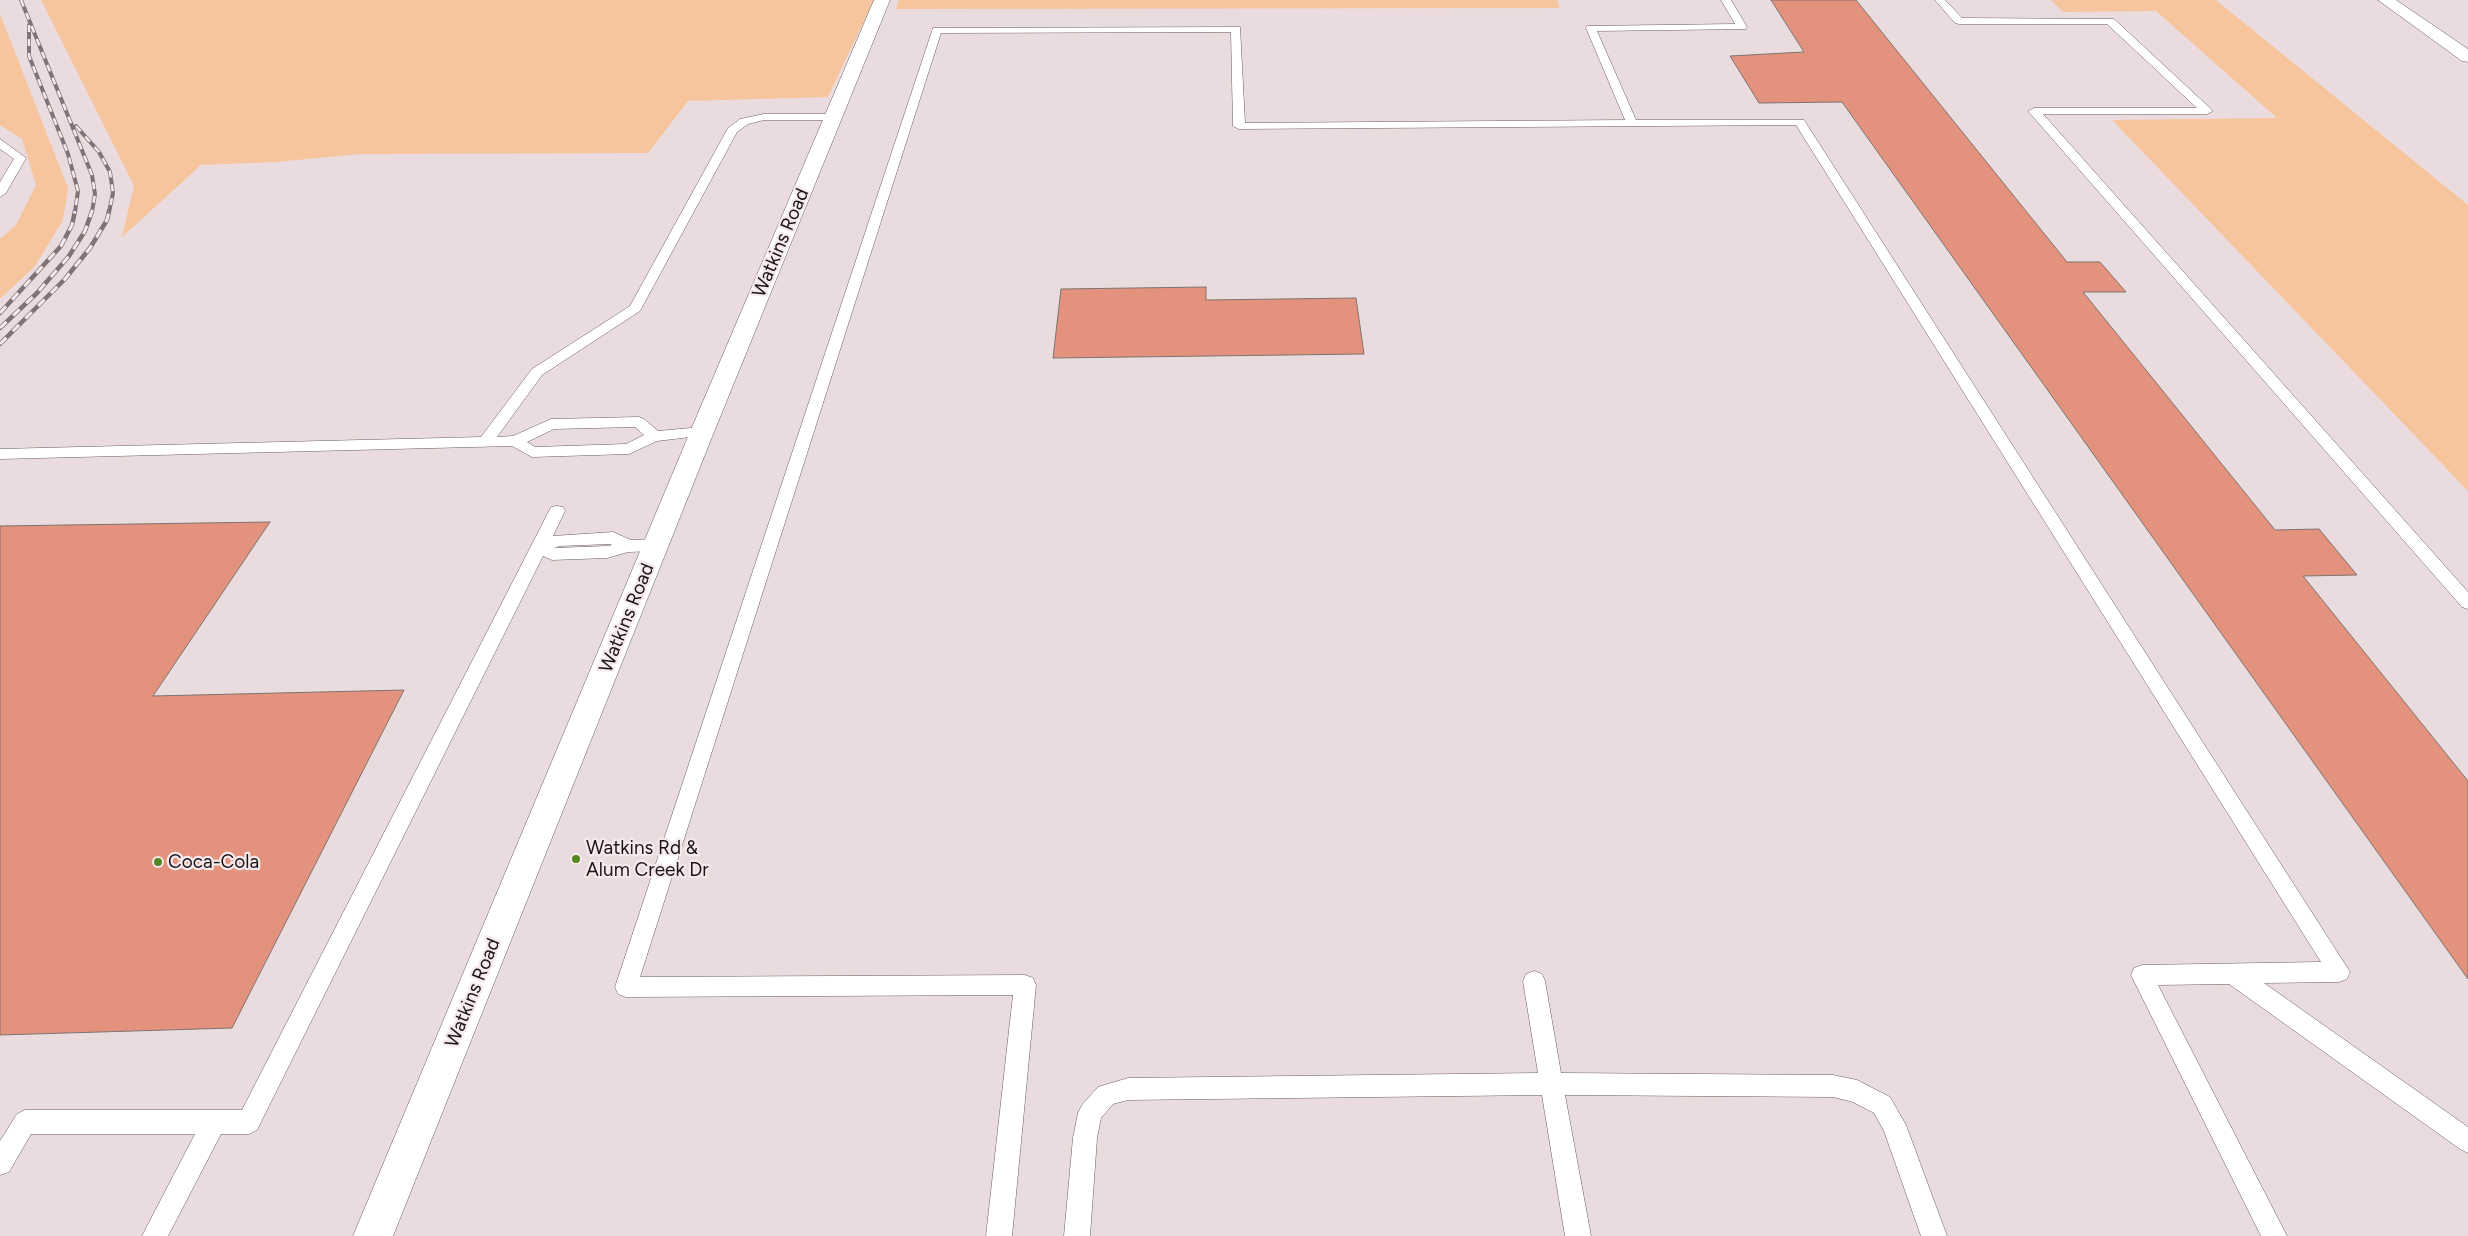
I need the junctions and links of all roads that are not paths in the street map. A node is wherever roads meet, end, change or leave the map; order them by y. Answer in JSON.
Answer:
{"nodes":[{"id":1,"x":882,"y":0,"type":"edge"},
{"id":2,"x":1726,"y":0,"type":"edge"},
{"id":3,"x":1940,"y":0,"type":"edge"},
{"id":4,"x":2386,"y":0,"type":"edge"},
{"id":5,"x":2468,"y":57,"type":"edge"},
{"id":6,"x":833,"y":117,"type":"junction"},
{"id":7,"x":1632,"y":123,"type":"junction"},
{"id":8,"x":0,"y":143,"type":"edge"},
{"id":9,"x":0,"y":193,"type":"edge"},
{"id":10,"x":702,"y":432,"type":"junction"},
{"id":11,"x":654,"y":436,"type":"junction"},
{"id":12,"x":486,"y":441,"type":"junction"},
{"id":13,"x":515,"y":441,"type":"junction"},
{"id":14,"x":0,"y":454,"type":"edge"},
{"id":15,"x":557,"y":511,"type":"dead end"},
{"id":16,"x":540,"y":546,"type":"junction"},
{"id":17,"x":642,"y":546,"type":"junction"},
{"id":18,"x":2468,"y":603,"type":"edge"},
{"id":19,"x":2234,"y":974,"type":"junction"},
{"id":20,"x":1534,"y":981,"type":"dead end"},
{"id":21,"x":1552,"y":1084,"type":"junction"},
{"id":22,"x":214,"y":1122,"type":"junction"},
{"id":23,"x":2468,"y":1141,"type":"edge"},
{"id":24,"x":0,"y":1163,"type":"edge"},
{"id":25,"x":155,"y":1236,"type":"edge"},
{"id":26,"x":373,"y":1236,"type":"edge"},
{"id":27,"x":999,"y":1236,"type":"edge"},
{"id":28,"x":1076,"y":1236,"type":"edge"},
{"id":29,"x":1578,"y":1236,"type":"edge"},
{"id":30,"x":1934,"y":1236,"type":"edge"},
{"id":31,"x":2274,"y":1236,"type":"edge"}],
"edges":[{"from":1,"to":6,"type":"street","name":"Watkins Road"},
{"from":2,"to":7,"type":"lane"},
{"from":3,"to":18,"type":"lane"},
{"from":4,"to":5,"type":"street"},
{"from":6,"to":10,"type":"street","name":"Watkins Road"},
{"from":6,"to":12,"type":"lane"},
{"from":7,"to":19,"type":"lane"},
{"from":7,"to":27,"type":"lane"},
{"from":8,"to":9,"type":"lane"},
{"from":10,"to":11,"type":"lane"},
{"from":10,"to":17,"type":"street","name":"Watkins Road"},
{"from":11,"to":13,"type":"lane"},
{"from":11,"to":13,"type":"lane"},
{"from":12,"to":13,"type":"lane"},
{"from":12,"to":14,"type":"lane"},
{"from":15,"to":16,"type":"lane"},
{"from":16,"to":17,"type":"lane"},
{"from":16,"to":22,"type":"lane"},
{"from":17,"to":26,"type":"street","name":"Watkins Road"},
{"from":19,"to":23,"type":"lane"},
{"from":19,"to":31,"type":"lane"},
{"from":20,"to":21,"type":"lane"},
{"from":21,"to":28,"type":"lane"},
{"from":21,"to":29,"type":"lane"},
{"from":21,"to":30,"type":"lane"},
{"from":22,"to":24,"type":"lane"},
{"from":22,"to":25,"type":"lane"}]}
